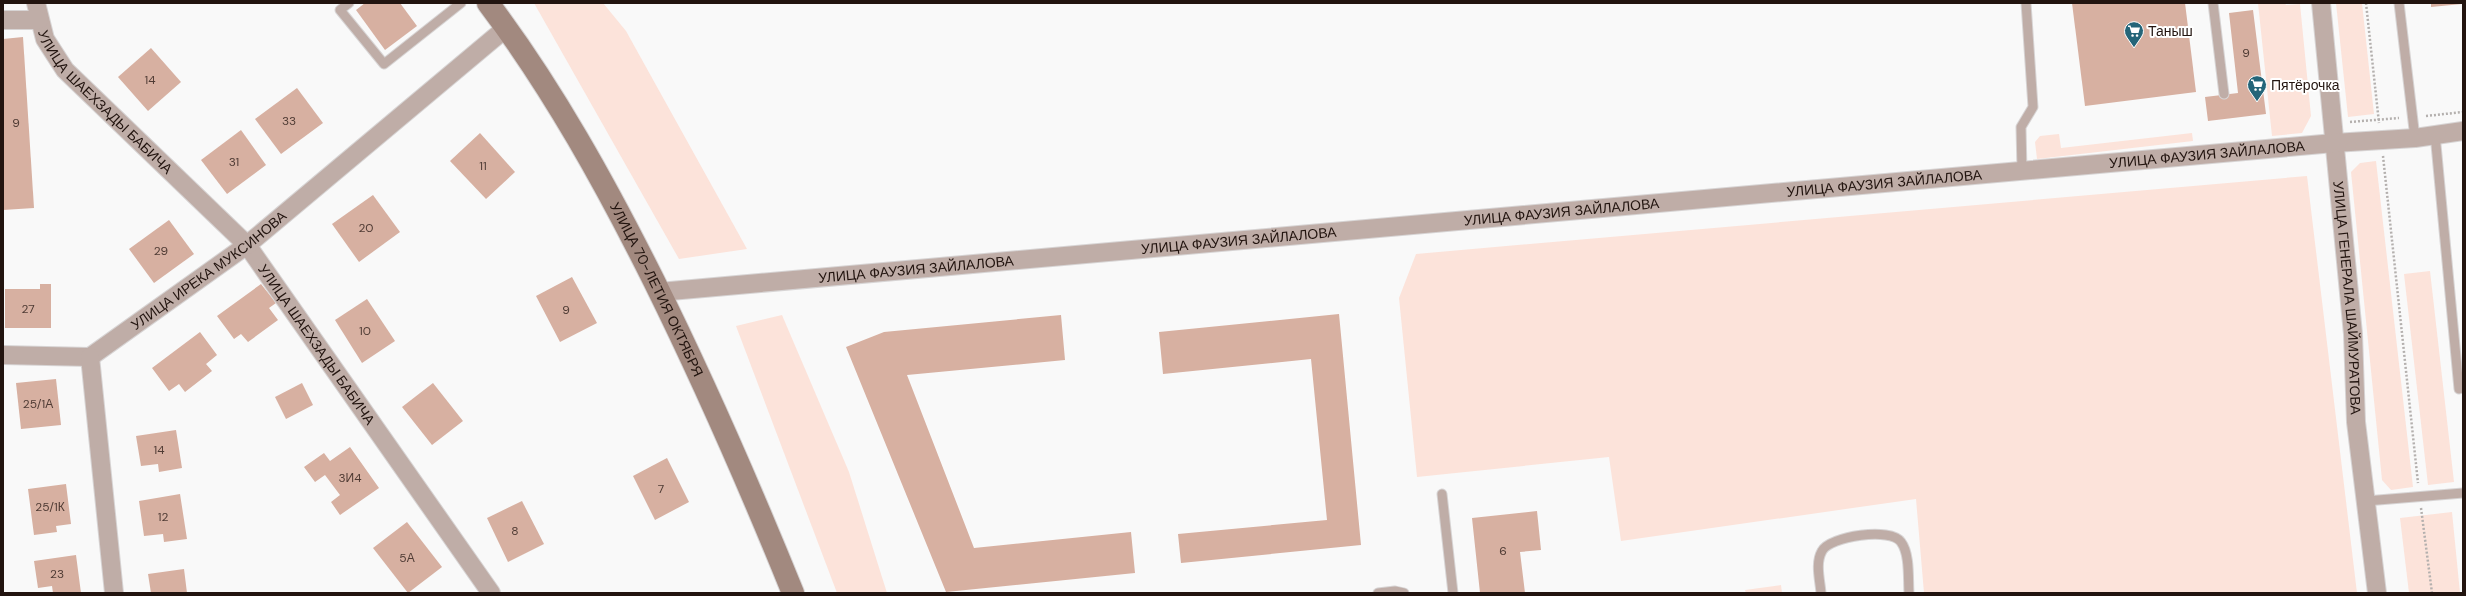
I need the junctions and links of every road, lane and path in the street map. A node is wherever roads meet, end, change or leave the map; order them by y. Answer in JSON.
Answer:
{"nodes":[{"id":1,"x":349,"y":3,"type":"edge"},
{"id":2,"x":461,"y":3,"type":"edge"},
{"id":3,"x":488,"y":3,"type":"edge"},
{"id":4,"x":2026,"y":3,"type":"edge"},
{"id":5,"x":2213,"y":3,"type":"edge"},
{"id":6,"x":2321,"y":3,"type":"edge"},
{"id":7,"x":2366,"y":3,"type":"edge"},
{"id":8,"x":2399,"y":3,"type":"edge"},
{"id":9,"x":38,"y":11,"type":"edge"},
{"id":10,"x":3,"y":20,"type":"edge"},
{"id":11,"x":506,"y":28,"type":"junction"},
{"id":12,"x":2224,"y":94,"type":"dead end"},
{"id":13,"x":2463,"y":112,"type":"edge"},
{"id":14,"x":2413,"y":117,"type":"junction"},
{"id":15,"x":2379,"y":119,"type":"junction"},
{"id":16,"x":2332,"y":123,"type":"junction"},
{"id":17,"x":2463,"y":131,"type":"edge"},
{"id":18,"x":2435,"y":134,"type":"junction"},
{"id":19,"x":2415,"y":138,"type":"junction"},
{"id":20,"x":2382,"y":140,"type":"junction"},
{"id":21,"x":2334,"y":143,"type":"junction"},
{"id":22,"x":2022,"y":171,"type":"junction"},
{"id":23,"x":247,"y":245,"type":"junction"},
{"id":24,"x":659,"y":292,"type":"junction"},
{"id":25,"x":3,"y":355,"type":"edge"},
{"id":26,"x":90,"y":357,"type":"junction"},
{"id":27,"x":2463,"y":388,"type":"edge"},
{"id":28,"x":2463,"y":493,"type":"edge"},
{"id":29,"x":1442,"y":494,"type":"dead end"},
{"id":30,"x":2420,"y":498,"type":"junction"},
{"id":31,"x":2366,"y":501,"type":"junction"},
{"id":32,"x":114,"y":593,"type":"edge"},
{"id":33,"x":491,"y":593,"type":"edge"},
{"id":34,"x":793,"y":593,"type":"edge"},
{"id":35,"x":1378,"y":593,"type":"edge"},
{"id":36,"x":1404,"y":593,"type":"edge"},
{"id":37,"x":1454,"y":593,"type":"edge"},
{"id":38,"x":1822,"y":593,"type":"edge"},
{"id":39,"x":1910,"y":593,"type":"edge"},
{"id":40,"x":2377,"y":593,"type":"edge"},
{"id":41,"x":2432,"y":593,"type":"edge"}],
"edges":[{"from":1,"to":2,"type":"lane"},
{"from":3,"to":11,"type":"main road","name":"УЛИЦА 70-ЛЕТИЯ ОКТЯБРЯ"},
{"from":4,"to":22,"type":"lane"},
{"from":5,"to":12,"type":"lane"},
{"from":6,"to":16,"type":"street","name":"УЛИЦА ГЕНЕРАЛА ШАЙМУРАТОВА"},
{"from":7,"to":15,"type":"path"},
{"from":8,"to":14,"type":"lane"},
{"from":9,"to":10,"type":"street"},
{"from":9,"to":23,"type":"street","name":"УЛИЦА ШАЕХЗАДЫ БАБИЧА"},
{"from":11,"to":23,"type":"street","name":"УЛИЦА ИРЕКА МУКСИНОВА"},
{"from":11,"to":24,"type":"main road","name":"УЛИЦА 70-ЛЕТИЯ ОКТЯБРЯ"},
{"from":13,"to":14,"type":"path"},
{"from":14,"to":15,"type":"path"},
{"from":14,"to":19,"type":"lane"},
{"from":15,"to":16,"type":"path"},
{"from":15,"to":20,"type":"path"},
{"from":16,"to":21,"type":"street","name":"УЛИЦА ГЕНЕРАЛА ШАЙМУРАТОВА"},
{"from":17,"to":18,"type":"street","name":"УЛИЦА ФАУЗИЯ ЗАЙЛАЛОВА"},
{"from":18,"to":19,"type":"street","name":"УЛИЦА ФАУЗИЯ ЗАЙЛАЛОВА"},
{"from":18,"to":27,"type":"lane"},
{"from":19,"to":20,"type":"street","name":"УЛИЦА ФАУЗИЯ ЗАЙЛАЛОВА"},
{"from":20,"to":21,"type":"street","name":"УЛИЦА ФАУЗИЯ ЗАЙЛАЛОВА"},
{"from":20,"to":30,"type":"path"},
{"from":21,"to":22,"type":"street","name":"УЛИЦА ФАУЗИЯ ЗАЙЛАЛОВА"},
{"from":21,"to":31,"type":"street","name":"УЛИЦА ГЕНЕРАЛА ШАЙМУРАТОВА"},
{"from":22,"to":24,"type":"street","name":"УЛИЦА ФАУЗИЯ ЗАЙЛАЛОВА"},
{"from":23,"to":26,"type":"street","name":"УЛИЦА ИРЕКА МУКСИНОВА"},
{"from":23,"to":33,"type":"street","name":"УЛИЦА ШАЕХЗАДЫ БАБИЧА"},
{"from":24,"to":34,"type":"main road","name":"УЛИЦА 70-ЛЕТИЯ ОКТЯБРЯ"},
{"from":25,"to":26,"type":"street"},
{"from":26,"to":32,"type":"street"},
{"from":28,"to":30,"type":"lane"},
{"from":29,"to":37,"type":"lane"},
{"from":30,"to":31,"type":"lane"},
{"from":30,"to":41,"type":"path"},
{"from":31,"to":40,"type":"street","name":"УЛИЦА ГЕНЕРАЛА ШАЙМУРАТОВА"},
{"from":35,"to":36,"type":"lane"},
{"from":38,"to":39,"type":"lane"}]}
